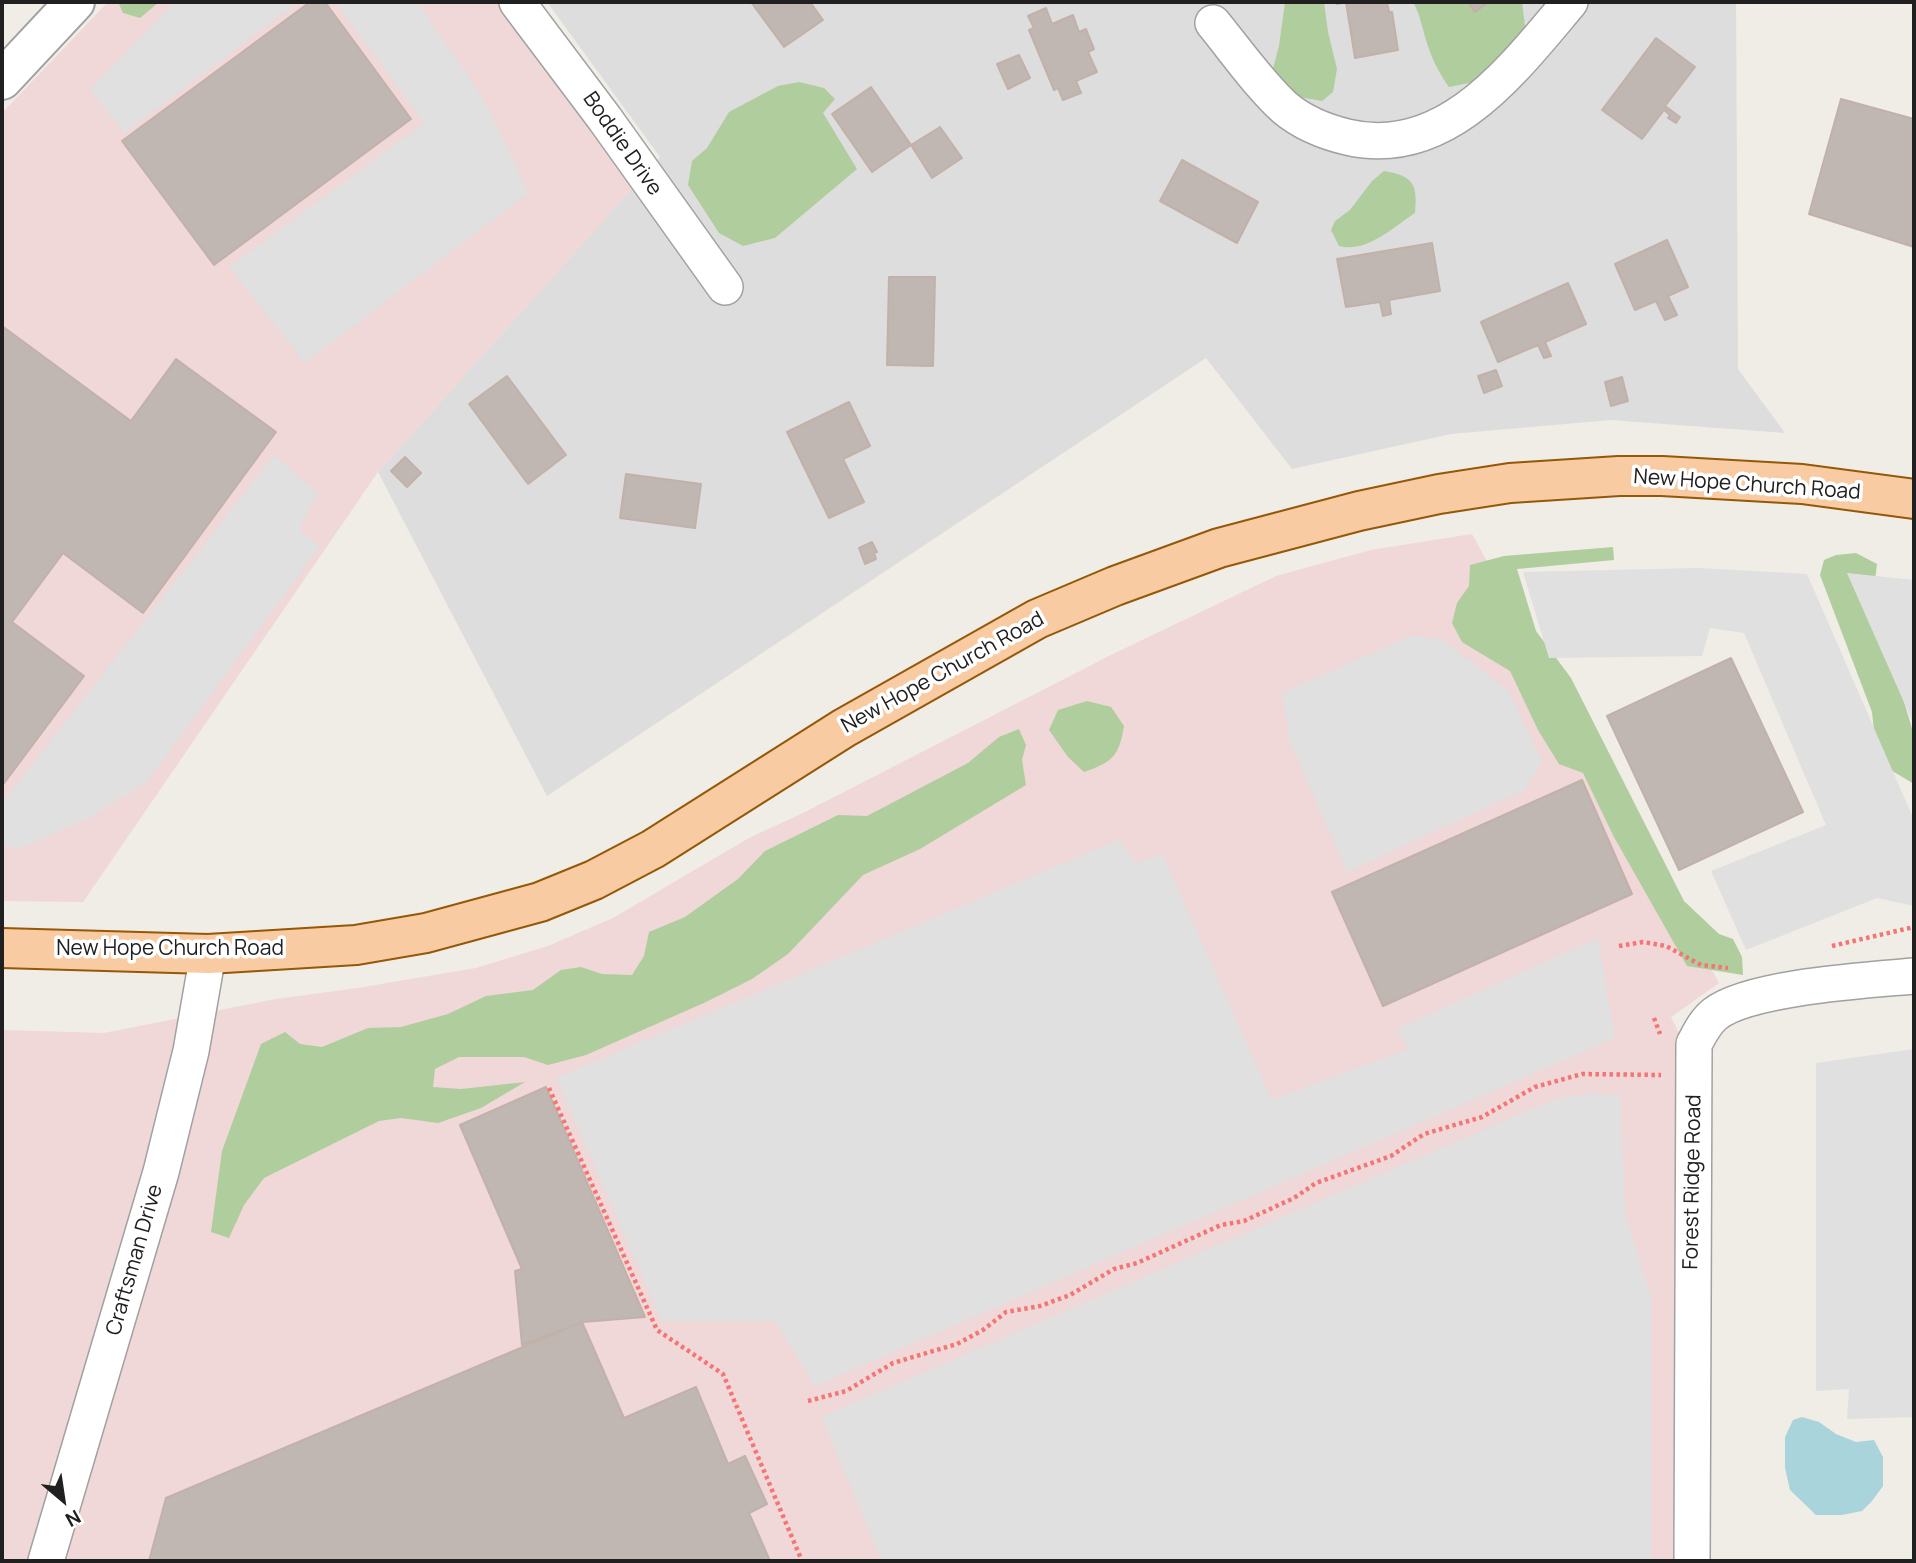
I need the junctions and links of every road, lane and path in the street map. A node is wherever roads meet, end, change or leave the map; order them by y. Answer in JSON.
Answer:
{"nodes":[{"id":1,"x":75,"y":2,"type":"edge"},
{"id":2,"x":517,"y":2,"type":"edge"},
{"id":3,"x":1570,"y":2,"type":"edge"},
{"id":4,"x":1213,"y":23,"type":"dead end"},
{"id":5,"x":4,"y":72,"type":"edge"},
{"id":6,"x":725,"y":287,"type":"dead end"},
{"id":7,"x":1914,"y":499,"type":"edge"},
{"id":8,"x":1914,"y":927,"type":"edge"},
{"id":9,"x":1619,"y":946,"type":"dead end"},
{"id":10,"x":2,"y":948,"type":"edge"},
{"id":11,"x":1819,"y":950,"type":"dead end"},
{"id":12,"x":208,"y":954,"type":"junction"},
{"id":13,"x":1740,"y":965,"type":"dead end"},
{"id":14,"x":1914,"y":976,"type":"edge"},
{"id":15,"x":1662,"y":1075,"type":"dead end"},
{"id":16,"x":549,"y":1088,"type":"dead end"},
{"id":17,"x":808,"y":1401,"type":"dead end"},
{"id":18,"x":46,"y":1561,"type":"edge"},
{"id":19,"x":802,"y":1561,"type":"edge"},
{"id":20,"x":1692,"y":1561,"type":"edge"}],
"edges":[{"from":1,"to":5,"type":"street"},
{"from":2,"to":6,"type":"street","name":"Boddie Drive"},
{"from":3,"to":4,"type":"street"},
{"from":7,"to":12,"type":"main road","name":"New Hope Church Road"},
{"from":8,"to":11,"type":"path"},
{"from":9,"to":13,"type":"path"},
{"from":10,"to":12,"type":"main road","name":"New Hope Church Road"},
{"from":12,"to":18,"type":"street","name":"Craftsman Drive"},
{"from":14,"to":20,"type":"street","name":"Forest Ridge Road"},
{"from":15,"to":17,"type":"path"},
{"from":16,"to":19,"type":"path"}]}
